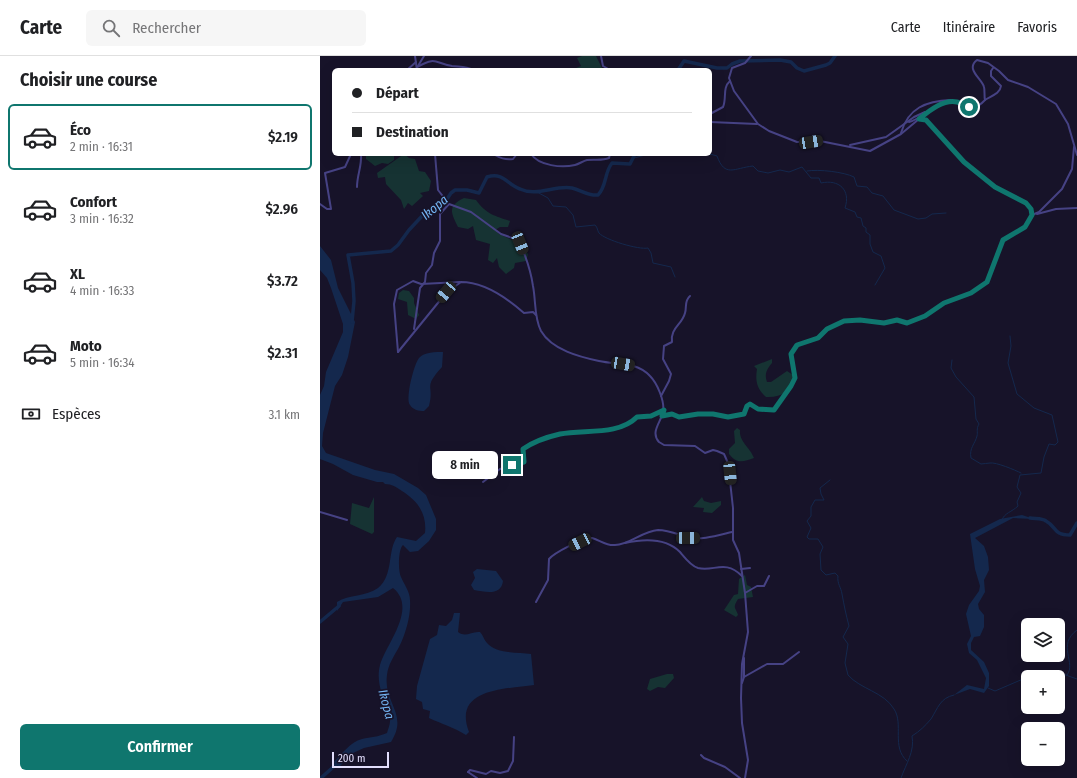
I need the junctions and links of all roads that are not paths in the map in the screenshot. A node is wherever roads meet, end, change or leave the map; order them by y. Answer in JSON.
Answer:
{"nodes":[{"id":1,"x":415,"y":56,"type":"edge"},
{"id":2,"x":424,"y":56,"type":"edge"},
{"id":3,"x":601,"y":56,"type":"edge"},
{"id":4,"x":751,"y":56,"type":"edge"},
{"id":5,"x":416,"y":62,"type":"junction"},
{"id":6,"x":409,"y":68,"type":"edge"},
{"id":7,"x":417,"y":68,"type":"edge"},
{"id":8,"x":418,"y":68,"type":"edge"},
{"id":9,"x":418,"y":68,"type":"edge"},
{"id":10,"x":470,"y":68,"type":"edge"},
{"id":11,"x":606,"y":68,"type":"edge"},
{"id":12,"x":993,"y":68,"type":"junction"},
{"id":13,"x":730,"y":81,"type":"junction"},
{"id":14,"x":985,"y":100,"type":"junction"},
{"id":15,"x":956,"y":102,"type":"junction"},
{"id":16,"x":928,"y":112,"type":"junction"},
{"id":17,"x":712,"y":113,"type":"edge"},
{"id":18,"x":919,"y":119,"type":"junction"},
{"id":19,"x":712,"y":122,"type":"edge"},
{"id":20,"x":909,"y":122,"type":"junction"},
{"id":21,"x":758,"y":124,"type":"junction"},
{"id":22,"x":903,"y":126,"type":"junction"},
{"id":23,"x":900,"y":134,"type":"junction"},
{"id":24,"x":849,"y":146,"type":"junction"},
{"id":25,"x":1074,"y":147,"type":"junction"},
{"id":26,"x":1077,"y":155,"type":"edge"},
{"id":27,"x":351,"y":156,"type":"edge"},
{"id":28,"x":361,"y":156,"type":"edge"},
{"id":29,"x":434,"y":156,"type":"edge"},
{"id":30,"x":496,"y":156,"type":"edge"},
{"id":31,"x":516,"y":156,"type":"edge"},
{"id":32,"x":533,"y":156,"type":"edge"},
{"id":33,"x":610,"y":156,"type":"edge"},
{"id":34,"x":357,"y":187,"type":"dead end"},
{"id":35,"x":320,"y":204,"type":"edge"},
{"id":36,"x":449,"y":204,"type":"junction"},
{"id":37,"x":1077,"y":208,"type":"edge"},
{"id":38,"x":1032,"y":215,"type":"junction"},
{"id":39,"x":425,"y":282,"type":"junction"},
{"id":40,"x":461,"y":282,"type":"junction"},
{"id":41,"x":690,"y":296,"type":"dead end"},
{"id":42,"x":536,"y":316,"type":"junction"},
{"id":43,"x":414,"y":330,"type":"junction"},
{"id":44,"x":660,"y":397,"type":"junction"},
{"id":45,"x":664,"y":410,"type":"junction"},
{"id":46,"x":662,"y":416,"type":"junction"},
{"id":47,"x":483,"y":482,"type":"dead end"},
{"id":48,"x":320,"y":512,"type":"edge"},
{"id":49,"x":347,"y":520,"type":"dead end"},
{"id":50,"x":732,"y":532,"type":"junction"},
{"id":51,"x":622,"y":544,"type":"junction"},
{"id":52,"x":750,"y":568,"type":"dead end"},
{"id":53,"x":741,"y":569,"type":"junction"},
{"id":54,"x":742,"y":576,"type":"junction"},
{"id":55,"x":769,"y":576,"type":"dead end"},
{"id":56,"x":745,"y":594,"type":"junction"},
{"id":57,"x":536,"y":602,"type":"dead end"},
{"id":58,"x":799,"y":652,"type":"dead end"},
{"id":59,"x":743,"y":655,"type":"junction"},
{"id":60,"x":744,"y":677,"type":"junction"},
{"id":61,"x":741,"y":686,"type":"junction"},
{"id":62,"x":514,"y":737,"type":"dead end"},
{"id":63,"x":701,"y":755,"type":"dead end"},
{"id":64,"x":477,"y":778,"type":"edge"},
{"id":65,"x":740,"y":778,"type":"edge"},
{"id":66,"x":745,"y":778,"type":"edge"}],
"edges":[{"from":1,"to":5,"type":"street"},
{"from":2,"to":8,"type":"street"},
{"from":3,"to":11,"type":"street"},
{"from":4,"to":13,"type":"street"},
{"from":5,"to":6,"type":"street"},
{"from":5,"to":7,"type":"street"},
{"from":9,"to":10,"type":"street"},
{"from":12,"to":14,"type":"street"},
{"from":12,"to":14,"type":"street"},
{"from":12,"to":25,"type":"street"},
{"from":13,"to":17,"type":"street"},
{"from":13,"to":21,"type":"street"},
{"from":14,"to":15,"type":"street"},
{"from":15,"to":16,"type":"street"},
{"from":15,"to":22,"type":"street"},
{"from":16,"to":18,"type":"street"},
{"from":16,"to":20,"type":"street"},
{"from":18,"to":20,"type":"street"},
{"from":18,"to":23,"type":"street"},
{"from":18,"to":38,"type":"street"},
{"from":19,"to":21,"type":"street"},
{"from":20,"to":22,"type":"street"},
{"from":21,"to":24,"type":"street"},
{"from":22,"to":23,"type":"street"},
{"from":22,"to":24,"type":"street"},
{"from":23,"to":24,"type":"street"},
{"from":25,"to":26,"type":"street"},
{"from":25,"to":38,"type":"street"},
{"from":27,"to":35,"type":"street"},
{"from":28,"to":34,"type":"street"},
{"from":29,"to":36,"type":"street"},
{"from":30,"to":31,"type":"street"},
{"from":32,"to":33,"type":"street"},
{"from":36,"to":39,"type":"street"},
{"from":36,"to":42,"type":"street"},
{"from":37,"to":38,"type":"street"},
{"from":38,"to":46,"type":"street"},
{"from":39,"to":40,"type":"street"},
{"from":39,"to":43,"type":"street"},
{"from":39,"to":43,"type":"street"},
{"from":40,"to":42,"type":"street"},
{"from":40,"to":43,"type":"street"},
{"from":41,"to":44,"type":"street"},
{"from":42,"to":44,"type":"street"},
{"from":44,"to":45,"type":"street"},
{"from":45,"to":46,"type":"street"},
{"from":45,"to":47,"type":"street"},
{"from":46,"to":50,"type":"street"},
{"from":48,"to":49,"type":"street"},
{"from":50,"to":51,"type":"street"},
{"from":50,"to":53,"type":"street"},
{"from":51,"to":54,"type":"street"},
{"from":51,"to":57,"type":"street"},
{"from":52,"to":53,"type":"street"},
{"from":53,"to":54,"type":"street"},
{"from":54,"to":56,"type":"street"},
{"from":55,"to":56,"type":"street"},
{"from":56,"to":59,"type":"street"},
{"from":58,"to":60,"type":"street"},
{"from":59,"to":60,"type":"street"},
{"from":59,"to":61,"type":"street"},
{"from":60,"to":61,"type":"street"},
{"from":61,"to":66,"type":"street"},
{"from":62,"to":64,"type":"street"},
{"from":63,"to":65,"type":"street"}]}
